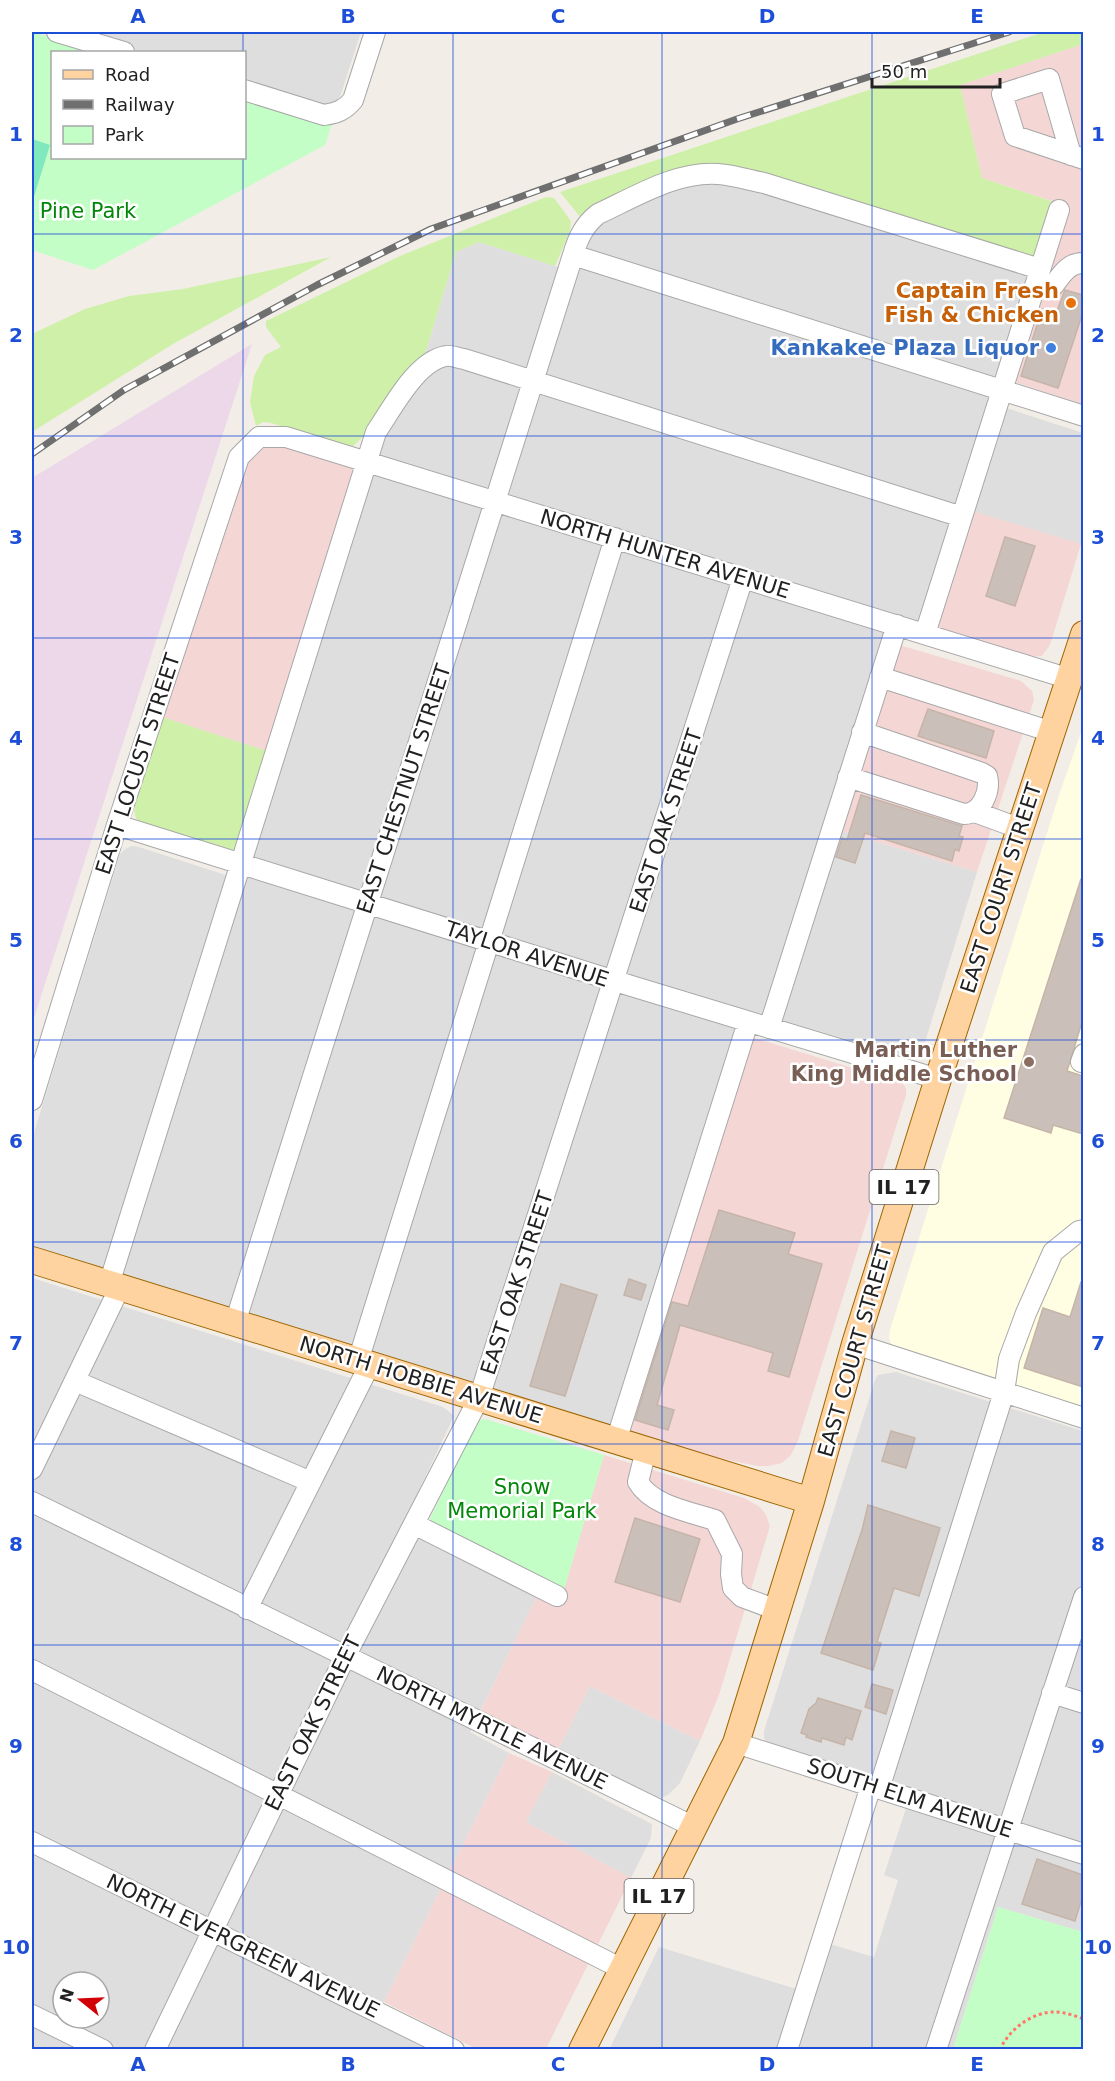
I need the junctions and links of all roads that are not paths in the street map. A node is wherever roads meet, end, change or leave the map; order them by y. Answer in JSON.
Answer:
{"nodes":[{"id":1,"x":57,"y":32,"type":"edge"},
{"id":2,"x":375,"y":32,"type":"edge"},
{"id":3,"x":121,"y":51,"type":"edge"},
{"id":4,"x":246,"y":91,"type":"edge"},
{"id":5,"x":1059,"y":210,"type":"dead end"},
{"id":6,"x":573,"y":255,"type":"junction"},
{"id":7,"x":1083,"y":263,"type":"edge"},
{"id":8,"x":1040,"y":269,"type":"junction"},
{"id":9,"x":1054,"y":285,"type":"dead end"},
{"id":10,"x":534,"y":380,"type":"junction"},
{"id":11,"x":1002,"y":390,"type":"junction"},
{"id":12,"x":1083,"y":416,"type":"edge"},
{"id":13,"x":259,"y":437,"type":"joint"},
{"id":14,"x":366,"y":462,"type":"junction"},
{"id":15,"x":496,"y":502,"type":"junction"},
{"id":16,"x":962,"y":517,"type":"junction"},
{"id":17,"x":615,"y":538,"type":"junction"},
{"id":18,"x":743,"y":578,"type":"junction"},
{"id":19,"x":897,"y":625,"type":"junction"},
{"id":20,"x":925,"y":634,"type":"junction"},
{"id":21,"x":1083,"y":634,"type":"edge"},
{"id":22,"x":880,"y":677,"type":"junction"},
{"id":23,"x":1070,"y":679,"type":"junction"},
{"id":24,"x":862,"y":732,"type":"junction"},
{"id":25,"x":1052,"y":732,"type":"junction"},
{"id":26,"x":848,"y":777,"type":"junction"},
{"id":27,"x":975,"y":812,"type":"junction"},
{"id":28,"x":117,"y":825,"type":"junction"},
{"id":29,"x":1021,"y":829,"type":"junction"},
{"id":30,"x":240,"y":863,"type":"junction"},
{"id":31,"x":368,"y":903,"type":"junction"},
{"id":32,"x":489,"y":941,"type":"junction"},
{"id":33,"x":615,"y":981,"type":"junction"},
{"id":34,"x":748,"y":1022,"type":"junction"},
{"id":35,"x":769,"y":1028,"type":"junction"},
{"id":36,"x":938,"y":1079,"type":"junction"},
{"id":37,"x":32,"y":1100,"type":"edge"},
{"id":38,"x":1083,"y":1230,"type":"edge"},
{"id":39,"x":32,"y":1260,"type":"edge"},
{"id":40,"x":114,"y":1285,"type":"junction"},
{"id":41,"x":235,"y":1323,"type":"junction"},
{"id":42,"x":855,"y":1344,"type":"junction"},
{"id":43,"x":364,"y":1363,"type":"junction"},
{"id":44,"x":75,"y":1381,"type":"junction"},
{"id":45,"x":1004,"y":1392,"type":"junction"},
{"id":46,"x":479,"y":1398,"type":"junction"},
{"id":47,"x":1083,"y":1418,"type":"edge"},
{"id":48,"x":616,"y":1441,"type":"junction"},
{"id":49,"x":646,"y":1450,"type":"junction"},
{"id":50,"x":32,"y":1469,"type":"edge"},
{"id":51,"x":311,"y":1482,"type":"junction"},
{"id":52,"x":811,"y":1501,"type":"junction"},
{"id":53,"x":32,"y":1502,"type":"edge"},
{"id":54,"x":414,"y":1524,"type":"junction"},
{"id":55,"x":557,"y":1596,"type":"dead end"},
{"id":56,"x":1083,"y":1597,"type":"edge"},
{"id":57,"x":247,"y":1609,"type":"junction"},
{"id":58,"x":777,"y":1610,"type":"junction"},
{"id":59,"x":345,"y":1657,"type":"junction"},
{"id":60,"x":32,"y":1670,"type":"edge"},
{"id":61,"x":1052,"y":1693,"type":"junction"},
{"id":62,"x":1083,"y":1704,"type":"edge"},
{"id":63,"x":736,"y":1743,"type":"junction"},
{"id":64,"x":875,"y":1787,"type":"junction"},
{"id":65,"x":278,"y":1794,"type":"junction"},
{"id":66,"x":694,"y":1827,"type":"junction"},
{"id":67,"x":1008,"y":1829,"type":"junction"},
{"id":68,"x":32,"y":1842,"type":"edge"},
{"id":69,"x":1083,"y":1854,"type":"edge"},
{"id":70,"x":213,"y":1931,"type":"junction"},
{"id":71,"x":622,"y":1969,"type":"junction"},
{"id":72,"x":32,"y":2015,"type":"edge"},
{"id":73,"x":103,"y":2049,"type":"edge"},
{"id":74,"x":155,"y":2049,"type":"edge"},
{"id":75,"x":454,"y":2049,"type":"edge"},
{"id":76,"x":582,"y":2049,"type":"edge"},
{"id":77,"x":787,"y":2049,"type":"edge"},
{"id":78,"x":936,"y":2049,"type":"edge"}],
"edges":[{"from":1,"to":3,"type":"street"},
{"from":2,"to":4,"type":"street"},
{"from":5,"to":8,"type":"street"},
{"from":6,"to":8,"type":"street","name":"EAST CHESTNUT STREET"},
{"from":6,"to":10,"type":"street","name":"EAST CHESTNUT STREET"},
{"from":6,"to":11,"type":"street"},
{"from":7,"to":9,"type":"street"},
{"from":8,"to":11,"type":"street"},
{"from":10,"to":14,"type":"street"},
{"from":10,"to":15,"type":"street","name":"EAST CHESTNUT STREET"},
{"from":10,"to":16,"type":"street"},
{"from":11,"to":12,"type":"street"},
{"from":11,"to":16,"type":"street"},
{"from":13,"to":14,"type":"street","name":"NORTH HUNTER AVENUE"},
{"from":13,"to":28,"type":"street","name":"EAST LOCUST STREET"},
{"from":14,"to":15,"type":"street","name":"NORTH HUNTER AVENUE"},
{"from":14,"to":30,"type":"street"},
{"from":15,"to":17,"type":"street","name":"NORTH HUNTER AVENUE"},
{"from":15,"to":31,"type":"street","name":"EAST CHESTNUT STREET"},
{"from":16,"to":20,"type":"street"},
{"from":17,"to":18,"type":"street","name":"NORTH HUNTER AVENUE"},
{"from":17,"to":32,"type":"street"},
{"from":18,"to":19,"type":"street","name":"NORTH HUNTER AVENUE"},
{"from":18,"to":33,"type":"street","name":"EAST OAK STREET"},
{"from":19,"to":20,"type":"street","name":"NORTH HUNTER AVENUE"},
{"from":19,"to":22,"type":"street"},
{"from":20,"to":23,"type":"street","name":"NORTH HUNTER AVENUE"},
{"from":21,"to":23,"type":"main road","name":"EAST COURT STREET","number":"IL 17"},
{"from":22,"to":24,"type":"street"},
{"from":22,"to":25,"type":"street"},
{"from":23,"to":25,"type":"main road","name":"EAST COURT STREET","number":"IL 17"},
{"from":24,"to":26,"type":"street"},
{"from":24,"to":27,"type":"street"},
{"from":25,"to":29,"type":"main road","name":"EAST COURT STREET","number":"IL 17"},
{"from":26,"to":27,"type":"street"},
{"from":26,"to":35,"type":"street"},
{"from":27,"to":29,"type":"street"},
{"from":28,"to":30,"type":"street","name":"TAYLOR AVENUE"},
{"from":28,"to":37,"type":"street","name":"EAST LOCUST STREET"},
{"from":29,"to":36,"type":"main road","name":"EAST COURT STREET","number":"IL 17"},
{"from":30,"to":31,"type":"street","name":"TAYLOR AVENUE"},
{"from":30,"to":40,"type":"street"},
{"from":31,"to":32,"type":"street","name":"TAYLOR AVENUE"},
{"from":31,"to":41,"type":"street","name":"EAST CHESTNUT STREET"},
{"from":32,"to":33,"type":"street","name":"TAYLOR AVENUE"},
{"from":32,"to":43,"type":"street"},
{"from":33,"to":34,"type":"street","name":"TAYLOR AVENUE"},
{"from":33,"to":46,"type":"street","name":"EAST OAK STREET"},
{"from":34,"to":35,"type":"street","name":"TAYLOR AVENUE"},
{"from":34,"to":48,"type":"street"},
{"from":35,"to":36,"type":"street","name":"TAYLOR AVENUE"},
{"from":36,"to":42,"type":"main road","name":"EAST COURT STREET","number":"IL 17"},
{"from":38,"to":45,"type":"street"},
{"from":39,"to":40,"type":"main road","name":"NORTH HOBBIE AVENUE"},
{"from":40,"to":41,"type":"main road","name":"NORTH HOBBIE AVENUE"},
{"from":40,"to":44,"type":"street"},
{"from":41,"to":43,"type":"main road","name":"NORTH HOBBIE AVENUE"},
{"from":42,"to":45,"type":"street"},
{"from":42,"to":52,"type":"main road","name":"EAST COURT STREET","number":"IL 17"},
{"from":43,"to":46,"type":"main road","name":"NORTH HOBBIE AVENUE"},
{"from":43,"to":51,"type":"street"},
{"from":44,"to":50,"type":"street"},
{"from":44,"to":51,"type":"street"},
{"from":45,"to":47,"type":"street"},
{"from":45,"to":64,"type":"street"},
{"from":46,"to":48,"type":"main road","name":"NORTH HOBBIE AVENUE"},
{"from":46,"to":54,"type":"street","name":"EAST OAK STREET"},
{"from":48,"to":49,"type":"main road","name":"NORTH HOBBIE AVENUE"},
{"from":49,"to":52,"type":"main road","name":"NORTH HOBBIE AVENUE"},
{"from":49,"to":58,"type":"street"},
{"from":51,"to":57,"type":"street"},
{"from":52,"to":58,"type":"main road","name":"EAST COURT STREET","number":"IL 17"},
{"from":53,"to":57,"type":"street","name":"NORTH MYRTLE AVENUE"},
{"from":54,"to":55,"type":"street"},
{"from":54,"to":59,"type":"street","name":"EAST OAK STREET"},
{"from":56,"to":61,"type":"street"},
{"from":57,"to":59,"type":"street","name":"NORTH MYRTLE AVENUE"},
{"from":58,"to":63,"type":"main road","name":"EAST COURT STREET","number":"IL 17"},
{"from":59,"to":65,"type":"street","name":"EAST OAK STREET"},
{"from":59,"to":66,"type":"street","name":"NORTH MYRTLE AVENUE"},
{"from":60,"to":65,"type":"street"},
{"from":61,"to":62,"type":"street"},
{"from":61,"to":67,"type":"street"},
{"from":63,"to":64,"type":"street","name":"SOUTH ELM AVENUE"},
{"from":63,"to":66,"type":"main road","name":"EAST COURT STREET","number":"IL 17"},
{"from":64,"to":67,"type":"street","name":"SOUTH ELM AVENUE"},
{"from":64,"to":77,"type":"street"},
{"from":65,"to":70,"type":"street","name":"EAST OAK STREET"},
{"from":65,"to":71,"type":"street"},
{"from":66,"to":71,"type":"main road","name":"EAST COURT STREET","number":"IL 17"},
{"from":67,"to":69,"type":"street","name":"SOUTH ELM AVENUE"},
{"from":67,"to":78,"type":"street"},
{"from":68,"to":70,"type":"street","name":"NORTH EVERGREEN AVENUE"},
{"from":70,"to":74,"type":"street","name":"EAST OAK STREET"},
{"from":70,"to":75,"type":"street","name":"NORTH EVERGREEN AVENUE"},
{"from":71,"to":76,"type":"main road","name":"EAST COURT STREET","number":"IL 17"},
{"from":72,"to":73,"type":"street"}]}
